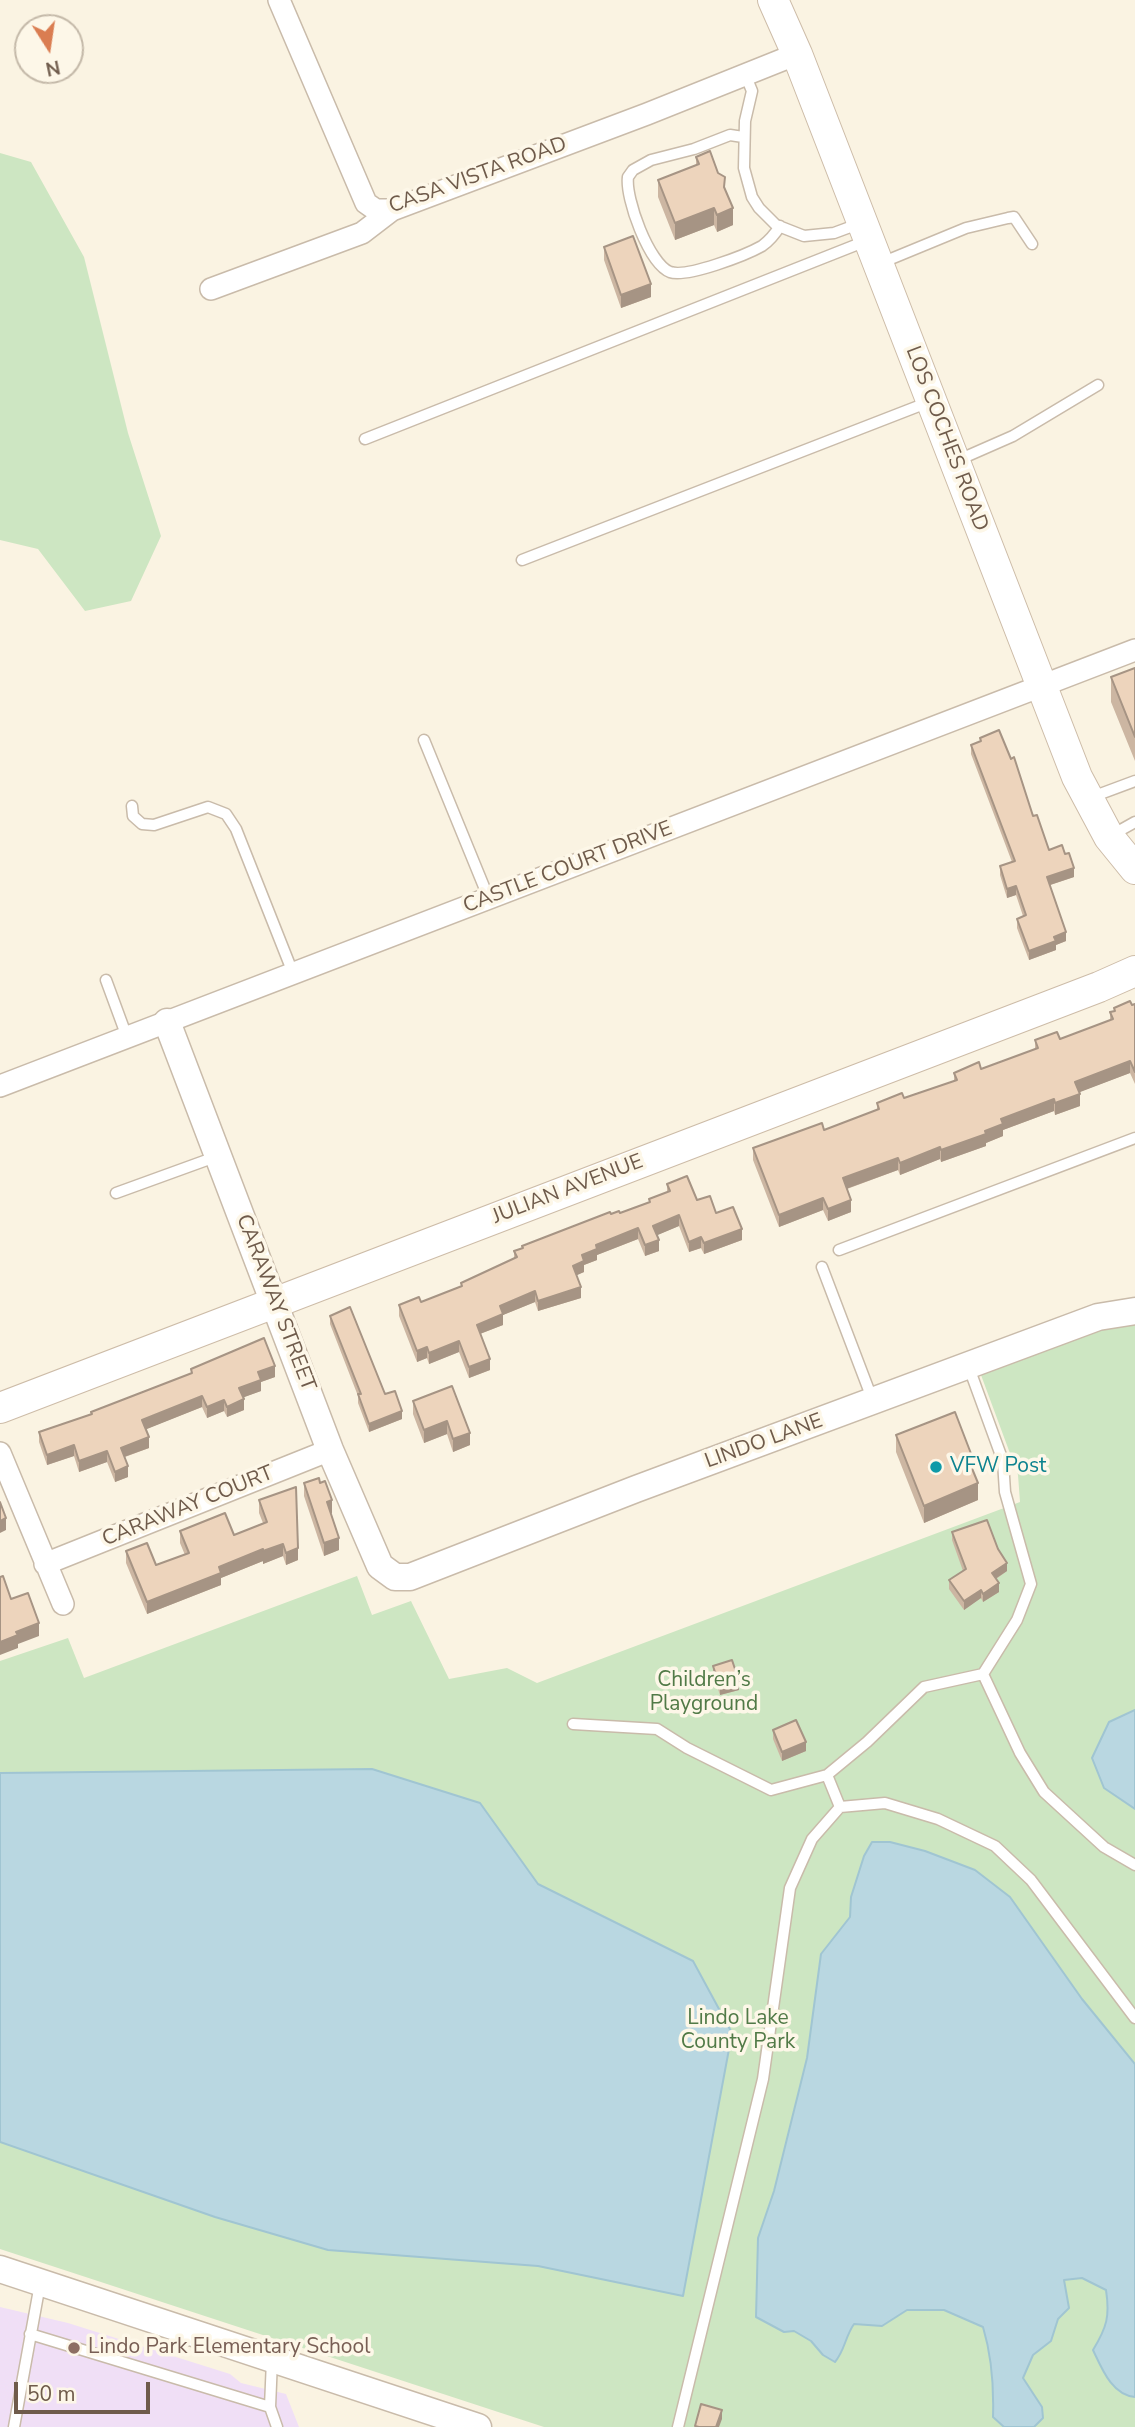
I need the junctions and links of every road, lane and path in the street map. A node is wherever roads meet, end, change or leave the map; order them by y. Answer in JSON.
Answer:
{"nodes":[{"id":1,"x":279,"y":0,"type":"edge"},
{"id":2,"x":773,"y":0,"type":"edge"},
{"id":3,"x":797,"y":54,"type":"junction"},
{"id":4,"x":745,"y":74,"type":"junction"},
{"id":5,"x":743,"y":137,"type":"junction"},
{"id":6,"x":392,"y":210,"type":"junction"},
{"id":7,"x":780,"y":226,"type":"junction"},
{"id":8,"x":870,"y":242,"type":"junction"},
{"id":9,"x":1032,"y":244,"type":"dead end"},
{"id":10,"x":211,"y":289,"type":"dead end"},
{"id":11,"x":1098,"y":385,"type":"dead end"},
{"id":12,"x":932,"y":401,"type":"junction"},
{"id":13,"x":365,"y":439,"type":"dead end"},
{"id":14,"x":955,"y":461,"type":"junction"},
{"id":15,"x":522,"y":560,"type":"dead end"},
{"id":16,"x":1135,"y":650,"type":"edge"},
{"id":17,"x":1041,"y":687,"type":"junction"},
{"id":18,"x":424,"y":740,"type":"dead end"},
{"id":19,"x":1135,"y":781,"type":"edge"},
{"id":20,"x":1086,"y":799,"type":"junction"},
{"id":21,"x":132,"y":806,"type":"dead end"},
{"id":22,"x":1135,"y":822,"type":"edge"},
{"id":23,"x":1109,"y":837,"type":"junction"},
{"id":24,"x":1135,"y":869,"type":"edge"},
{"id":25,"x":489,"y":899,"type":"junction"},
{"id":26,"x":1135,"y":971,"type":"edge"},
{"id":27,"x":293,"y":973,"type":"junction"},
{"id":28,"x":106,"y":981,"type":"dead end"},
{"id":29,"x":167,"y":1022,"type":"junction"},
{"id":30,"x":127,"y":1037,"type":"junction"},
{"id":31,"x":0,"y":1086,"type":"edge"},
{"id":32,"x":1135,"y":1138,"type":"edge"},
{"id":33,"x":218,"y":1156,"type":"junction"},
{"id":34,"x":116,"y":1193,"type":"dead end"},
{"id":35,"x":839,"y":1250,"type":"dead end"},
{"id":36,"x":822,"y":1267,"type":"dead end"},
{"id":37,"x":275,"y":1301,"type":"junction"},
{"id":38,"x":1135,"y":1311,"type":"edge"},
{"id":39,"x":968,"y":1365,"type":"junction"},
{"id":40,"x":873,"y":1401,"type":"junction"},
{"id":41,"x":0,"y":1408,"type":"edge"},
{"id":42,"x":330,"y":1450,"type":"junction"},
{"id":43,"x":0,"y":1452,"type":"edge"},
{"id":44,"x":45,"y":1564,"type":"junction"},
{"id":45,"x":395,"y":1577,"type":"joint"},
{"id":46,"x":63,"y":1604,"type":"dead end"},
{"id":47,"x":984,"y":1674,"type":"junction"},
{"id":48,"x":573,"y":1724,"type":"dead end"},
{"id":49,"x":827,"y":1775,"type":"junction"},
{"id":50,"x":840,"y":1807,"type":"junction"},
{"id":51,"x":1135,"y":1865,"type":"edge"},
{"id":52,"x":1135,"y":2018,"type":"edge"},
{"id":53,"x":0,"y":2270,"type":"edge"},
{"id":54,"x":40,"y":2281,"type":"junction"},
{"id":55,"x":30,"y":2334,"type":"junction"},
{"id":56,"x":272,"y":2360,"type":"junction"},
{"id":57,"x":270,"y":2407,"type":"junction"},
{"id":58,"x":453,"y":2423,"type":"edge"},
{"id":59,"x":15,"y":2427,"type":"edge"},
{"id":60,"x":277,"y":2427,"type":"edge"},
{"id":61,"x":478,"y":2427,"type":"edge"},
{"id":62,"x":678,"y":2427,"type":"edge"}],
"edges":[{"from":1,"to":6,"type":"street","name":"CASA VISTA ROAD"},
{"from":2,"to":3,"type":"main road","name":"LOS COCHES ROAD"},
{"from":3,"to":4,"type":"street","name":"CASA VISTA ROAD"},
{"from":3,"to":8,"type":"main road","name":"LOS COCHES ROAD"},
{"from":4,"to":5,"type":"lane"},
{"from":4,"to":6,"type":"street","name":"CASA VISTA ROAD"},
{"from":5,"to":7,"type":"lane"},
{"from":5,"to":7,"type":"lane"},
{"from":6,"to":10,"type":"street"},
{"from":7,"to":8,"type":"lane"},
{"from":8,"to":9,"type":"lane"},
{"from":8,"to":12,"type":"main road","name":"LOS COCHES ROAD"},
{"from":8,"to":13,"type":"lane"},
{"from":11,"to":14,"type":"lane"},
{"from":12,"to":14,"type":"main road","name":"LOS COCHES ROAD"},
{"from":12,"to":15,"type":"lane"},
{"from":14,"to":17,"type":"main road","name":"LOS COCHES ROAD"},
{"from":16,"to":17,"type":"street","name":"CASTLE COURT DRIVE"},
{"from":17,"to":20,"type":"main road","name":"LOS COCHES ROAD"},
{"from":17,"to":25,"type":"street","name":"CASTLE COURT DRIVE"},
{"from":18,"to":25,"type":"lane"},
{"from":19,"to":20,"type":"lane"},
{"from":20,"to":23,"type":"main road","name":"LOS COCHES ROAD"},
{"from":21,"to":27,"type":"lane"},
{"from":22,"to":23,"type":"lane"},
{"from":23,"to":24,"type":"main road","name":"LOS COCHES ROAD"},
{"from":25,"to":27,"type":"street","name":"CASTLE COURT DRIVE"},
{"from":26,"to":37,"type":"main road","name":"JULIAN AVENUE"},
{"from":27,"to":29,"type":"street","name":"CASTLE COURT DRIVE"},
{"from":28,"to":30,"type":"lane"},
{"from":29,"to":30,"type":"street","name":"CASTLE COURT DRIVE"},
{"from":29,"to":33,"type":"street","name":"CARAWAY STREET"},
{"from":30,"to":31,"type":"street","name":"CASTLE COURT DRIVE"},
{"from":32,"to":35,"type":"lane"},
{"from":33,"to":34,"type":"lane"},
{"from":33,"to":37,"type":"street","name":"CARAWAY STREET"},
{"from":36,"to":40,"type":"lane"},
{"from":37,"to":41,"type":"main road","name":"JULIAN AVENUE"},
{"from":37,"to":42,"type":"street","name":"CARAWAY STREET"},
{"from":38,"to":39,"type":"street","name":"LINDO LANE"},
{"from":39,"to":40,"type":"street","name":"LINDO LANE"},
{"from":39,"to":47,"type":"lane"},
{"from":40,"to":45,"type":"street","name":"LINDO LANE"},
{"from":42,"to":44,"type":"street","name":"CARAWAY COURT"},
{"from":42,"to":45,"type":"street","name":"CARAWAY STREET"},
{"from":43,"to":44,"type":"street"},
{"from":44,"to":46,"type":"street"},
{"from":47,"to":49,"type":"lane"},
{"from":47,"to":51,"type":"lane"},
{"from":48,"to":49,"type":"lane"},
{"from":49,"to":50,"type":"lane"},
{"from":50,"to":52,"type":"lane"},
{"from":50,"to":62,"type":"lane"},
{"from":53,"to":54,"type":"street"},
{"from":54,"to":55,"type":"lane"},
{"from":54,"to":56,"type":"street"},
{"from":55,"to":57,"type":"lane"},
{"from":55,"to":59,"type":"lane"},
{"from":56,"to":57,"type":"lane"},
{"from":56,"to":58,"type":"street"},
{"from":57,"to":60,"type":"lane"},
{"from":58,"to":61,"type":"street"}]}
